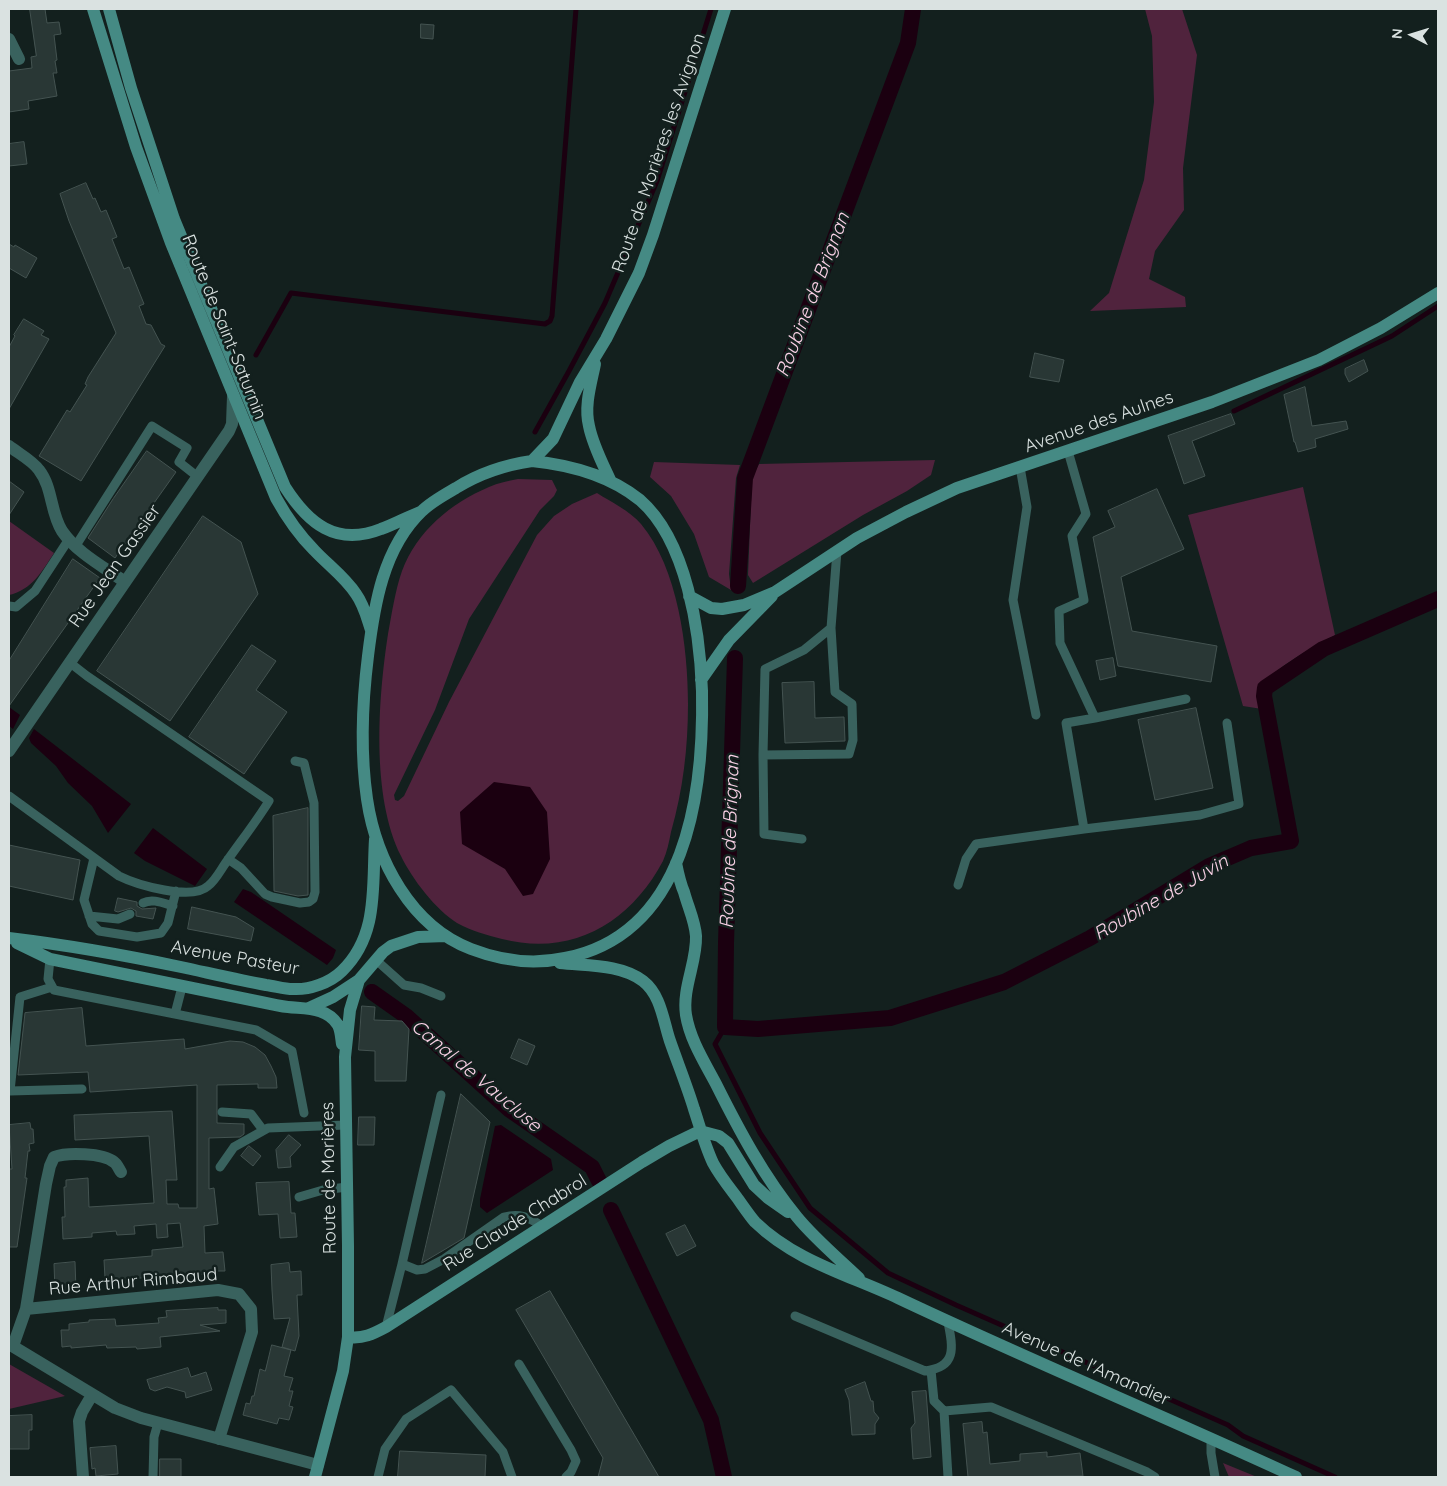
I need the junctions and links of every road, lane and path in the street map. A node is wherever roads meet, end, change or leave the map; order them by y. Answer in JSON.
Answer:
{"nodes":[{"id":1,"x":93,"y":9,"type":"edge"},
{"id":2,"x":109,"y":9,"type":"edge"},
{"id":3,"x":725,"y":9,"type":"edge"},
{"id":4,"x":9,"y":39,"type":"edge"},
{"id":5,"x":18,"y":59,"type":"dead end"},
{"id":6,"x":1438,"y":293,"type":"edge"},
{"id":7,"x":598,"y":355,"type":"junction"},
{"id":8,"x":233,"y":396,"type":"junction"},
{"id":9,"x":9,"y":446,"type":"edge"},
{"id":10,"x":1068,"y":451,"type":"junction"},
{"id":11,"x":532,"y":461,"type":"junction"},
{"id":12,"x":1020,"y":467,"type":"junction"},
{"id":13,"x":198,"y":477,"type":"junction"},
{"id":14,"x":611,"y":482,"type":"junction"},
{"id":15,"x":422,"y":511,"type":"junction"},
{"id":16,"x":72,"y":543,"type":"junction"},
{"id":17,"x":837,"y":551,"type":"junction"},
{"id":18,"x":125,"y":582,"type":"junction"},
{"id":19,"x":775,"y":592,"type":"junction"},
{"id":20,"x":689,"y":596,"type":"junction"},
{"id":21,"x":9,"y":606,"type":"edge"},
{"id":22,"x":831,"y":628,"type":"junction"},
{"id":23,"x":371,"y":632,"type":"junction"},
{"id":24,"x":69,"y":662,"type":"junction"},
{"id":25,"x":701,"y":680,"type":"junction"},
{"id":26,"x":1186,"y":699,"type":"dead end"},
{"id":27,"x":1036,"y":715,"type":"dead end"},
{"id":28,"x":1096,"y":718,"type":"junction"},
{"id":29,"x":1227,"y":723,"type":"dead end"},
{"id":30,"x":9,"y":751,"type":"edge"},
{"id":31,"x":763,"y":755,"type":"junction"},
{"id":32,"x":296,"y":761,"type":"dead end"},
{"id":33,"x":9,"y":796,"type":"edge"},
{"id":34,"x":1084,"y":829,"type":"junction"},
{"id":35,"x":375,"y":838,"type":"junction"},
{"id":36,"x":802,"y":839,"type":"dead end"},
{"id":37,"x":94,"y":858,"type":"junction"},
{"id":38,"x":228,"y":859,"type":"junction"},
{"id":39,"x":676,"y":863,"type":"junction"},
{"id":40,"x":958,"y":885,"type":"dead end"},
{"id":41,"x":176,"y":892,"type":"junction"},
{"id":42,"x":143,"y":903,"type":"dead end"},
{"id":43,"x":173,"y":906,"type":"junction"},
{"id":44,"x":130,"y":914,"type":"dead end"},
{"id":45,"x":89,"y":916,"type":"junction"},
{"id":46,"x":446,"y":936,"type":"junction"},
{"id":47,"x":9,"y":938,"type":"edge"},
{"id":48,"x":50,"y":959,"type":"junction"},
{"id":49,"x":376,"y":960,"type":"junction"},
{"id":50,"x":550,"y":962,"type":"junction"},
{"id":51,"x":359,"y":980,"type":"junction"},
{"id":52,"x":52,"y":987,"type":"junction"},
{"id":53,"x":182,"y":987,"type":"junction"},
{"id":54,"x":441,"y":996,"type":"dead end"},
{"id":55,"x":309,"y":1008,"type":"junction"},
{"id":56,"x":175,"y":1014,"type":"junction"},
{"id":57,"x":345,"y":1057,"type":"junction"},
{"id":58,"x":82,"y":1089,"type":"dead end"},
{"id":59,"x":441,"y":1095,"type":"dead end"},
{"id":60,"x":222,"y":1112,"type":"dead end"},
{"id":61,"x":304,"y":1112,"type":"dead end"},
{"id":62,"x":346,"y":1125,"type":"junction"},
{"id":63,"x":264,"y":1130,"type":"junction"},
{"id":64,"x":700,"y":1131,"type":"junction"},
{"id":65,"x":220,"y":1167,"type":"dead end"},
{"id":66,"x":121,"y":1172,"type":"dead end"},
{"id":67,"x":348,"y":1187,"type":"junction"},
{"id":68,"x":299,"y":1197,"type":"dead end"},
{"id":69,"x":798,"y":1219,"type":"junction"},
{"id":70,"x":542,"y":1226,"type":"junction"},
{"id":71,"x":402,"y":1264,"type":"junction"},
{"id":72,"x":863,"y":1282,"type":"junction"},
{"id":73,"x":26,"y":1309,"type":"junction"},
{"id":74,"x":795,"y":1316,"type":"dead end"},
{"id":75,"x":948,"y":1322,"type":"junction"},
{"id":76,"x":386,"y":1327,"type":"junction"},
{"id":77,"x":348,"y":1338,"type":"junction"},
{"id":78,"x":11,"y":1345,"type":"edge"},
{"id":79,"x":519,"y":1364,"type":"dead end"},
{"id":80,"x":931,"y":1370,"type":"junction"},
{"id":81,"x":92,"y":1395,"type":"junction"},
{"id":82,"x":944,"y":1411,"type":"junction"},
{"id":83,"x":158,"y":1423,"type":"junction"},
{"id":84,"x":1210,"y":1438,"type":"junction"},
{"id":85,"x":219,"y":1439,"type":"junction"},
{"id":86,"x":316,"y":1471,"type":"edge"},
{"id":87,"x":83,"y":1477,"type":"edge"},
{"id":88,"x":153,"y":1477,"type":"edge"},
{"id":89,"x":378,"y":1477,"type":"edge"},
{"id":90,"x":512,"y":1477,"type":"edge"},
{"id":91,"x":566,"y":1477,"type":"edge"},
{"id":92,"x":948,"y":1477,"type":"edge"},
{"id":93,"x":1155,"y":1477,"type":"edge"},
{"id":94,"x":1215,"y":1477,"type":"edge"},
{"id":95,"x":1296,"y":1477,"type":"edge"}],
"edges":[{"from":1,"to":8,"type":"main road","name":"Route de Saint-Saturnin"},
{"from":2,"to":15,"type":"main road","name":"Route de Saint-Saturnin"},
{"from":3,"to":7,"type":"main road","name":"Route de Morières les Avignon"},
{"from":4,"to":5,"type":"street"},
{"from":6,"to":10,"type":"main road","name":"Avenue des Aulnes"},
{"from":7,"to":11,"type":"main road","name":"Route de Morières les Avignon"},
{"from":7,"to":14,"type":"main road"},
{"from":8,"to":13,"type":"street","name":"Rue Jean Gassier"},
{"from":8,"to":23,"type":"main road","name":"Route de Saint-Saturnin"},
{"from":9,"to":16,"type":"street"},
{"from":10,"to":12,"type":"main road","name":"Avenue des Aulnes"},
{"from":10,"to":28,"type":"lane"},
{"from":11,"to":14,"type":"main road"},
{"from":11,"to":15,"type":"main road"},
{"from":12,"to":17,"type":"main road","name":"Avenue des Aulnes"},
{"from":12,"to":27,"type":"lane"},
{"from":13,"to":16,"type":"lane"},
{"from":13,"to":18,"type":"street","name":"Rue Jean Gassier"},
{"from":14,"to":20,"type":"main road"},
{"from":15,"to":23,"type":"main road"},
{"from":16,"to":18,"type":"street"},
{"from":16,"to":21,"type":"lane"},
{"from":17,"to":19,"type":"main road","name":"Avenue des Aulnes"},
{"from":17,"to":22,"type":"lane"},
{"from":18,"to":24,"type":"street","name":"Rue Jean Gassier"},
{"from":19,"to":20,"type":"main road","name":"Avenue des Aulnes"},
{"from":19,"to":25,"type":"main road","name":"Avenue des Aulnes"},
{"from":20,"to":25,"type":"main road"},
{"from":22,"to":31,"type":"lane"},
{"from":22,"to":31,"type":"lane"},
{"from":23,"to":35,"type":"main road"},
{"from":24,"to":30,"type":"street","name":"Rue Jean Gassier"},
{"from":24,"to":38,"type":"lane"},
{"from":25,"to":39,"type":"main road"},
{"from":26,"to":28,"type":"lane"},
{"from":28,"to":34,"type":"lane"},
{"from":29,"to":34,"type":"lane"},
{"from":31,"to":36,"type":"lane"},
{"from":32,"to":38,"type":"lane"},
{"from":33,"to":37,"type":"lane"},
{"from":34,"to":40,"type":"lane"},
{"from":35,"to":46,"type":"main road"},
{"from":35,"to":47,"type":"main road","name":"Avenue Pasteur"},
{"from":37,"to":41,"type":"lane"},
{"from":37,"to":45,"type":"lane"},
{"from":38,"to":41,"type":"lane"},
{"from":39,"to":50,"type":"main road"},
{"from":39,"to":69,"type":"main road","name":"Avenue de l'Amandier"},
{"from":41,"to":43,"type":"lane"},
{"from":42,"to":43,"type":"lane"},
{"from":43,"to":45,"type":"lane"},
{"from":44,"to":45,"type":"lane"},
{"from":46,"to":49,"type":"main road","name":"Route de Morières"},
{"from":46,"to":50,"type":"main road"},
{"from":47,"to":48,"type":"main road","name":"Avenue Pasteur"},
{"from":48,"to":52,"type":"lane"},
{"from":48,"to":53,"type":"main road","name":"Avenue Pasteur"},
{"from":49,"to":51,"type":"main road","name":"Route de Morières"},
{"from":49,"to":54,"type":"lane"},
{"from":50,"to":64,"type":"main road","name":"Avenue de l'Amandier"},
{"from":51,"to":55,"type":"main road","name":"Avenue Pasteur"},
{"from":51,"to":57,"type":"main road","name":"Route de Morières"},
{"from":52,"to":56,"type":"lane"},
{"from":52,"to":58,"type":"lane"},
{"from":53,"to":55,"type":"main road","name":"Avenue Pasteur"},
{"from":53,"to":56,"type":"lane"},
{"from":55,"to":57,"type":"main road","name":"Avenue Pasteur"},
{"from":56,"to":61,"type":"lane"},
{"from":57,"to":62,"type":"main road","name":"Route de Morières"},
{"from":59,"to":71,"type":"lane"},
{"from":60,"to":63,"type":"lane"},
{"from":62,"to":63,"type":"lane"},
{"from":62,"to":67,"type":"main road","name":"Route de Morières"},
{"from":63,"to":65,"type":"lane"},
{"from":64,"to":69,"type":"main road"},
{"from":64,"to":70,"type":"main road","name":"Rue Claude Chabrol"},
{"from":64,"to":72,"type":"main road","name":"Avenue de l'Amandier"},
{"from":66,"to":73,"type":"street"},
{"from":67,"to":68,"type":"lane"},
{"from":67,"to":77,"type":"main road","name":"Route de Morières"},
{"from":69,"to":72,"type":"main road","name":"Avenue de l'Amandier"},
{"from":70,"to":71,"type":"lane"},
{"from":70,"to":76,"type":"main road","name":"Rue Claude Chabrol"},
{"from":71,"to":76,"type":"lane"},
{"from":72,"to":75,"type":"main road","name":"Avenue de l'Amandier"},
{"from":73,"to":78,"type":"street"},
{"from":73,"to":85,"type":"street","name":"Rue Arthur Rimbaud"},
{"from":74,"to":80,"type":"lane"},
{"from":75,"to":80,"type":"lane"},
{"from":75,"to":84,"type":"main road","name":"Avenue de l'Amandier"},
{"from":76,"to":77,"type":"main road","name":"Rue Claude Chabrol"},
{"from":77,"to":86,"type":"main road","name":"Route de Morières"},
{"from":78,"to":81,"type":"street"},
{"from":79,"to":91,"type":"lane"},
{"from":80,"to":82,"type":"lane"},
{"from":81,"to":83,"type":"street"},
{"from":81,"to":87,"type":"street"},
{"from":82,"to":92,"type":"lane"},
{"from":82,"to":93,"type":"lane"},
{"from":83,"to":85,"type":"street"},
{"from":83,"to":88,"type":"lane"},
{"from":84,"to":94,"type":"lane"},
{"from":84,"to":95,"type":"main road","name":"Avenue de l'Amandier"},
{"from":85,"to":86,"type":"street"},
{"from":89,"to":90,"type":"lane"}]}
